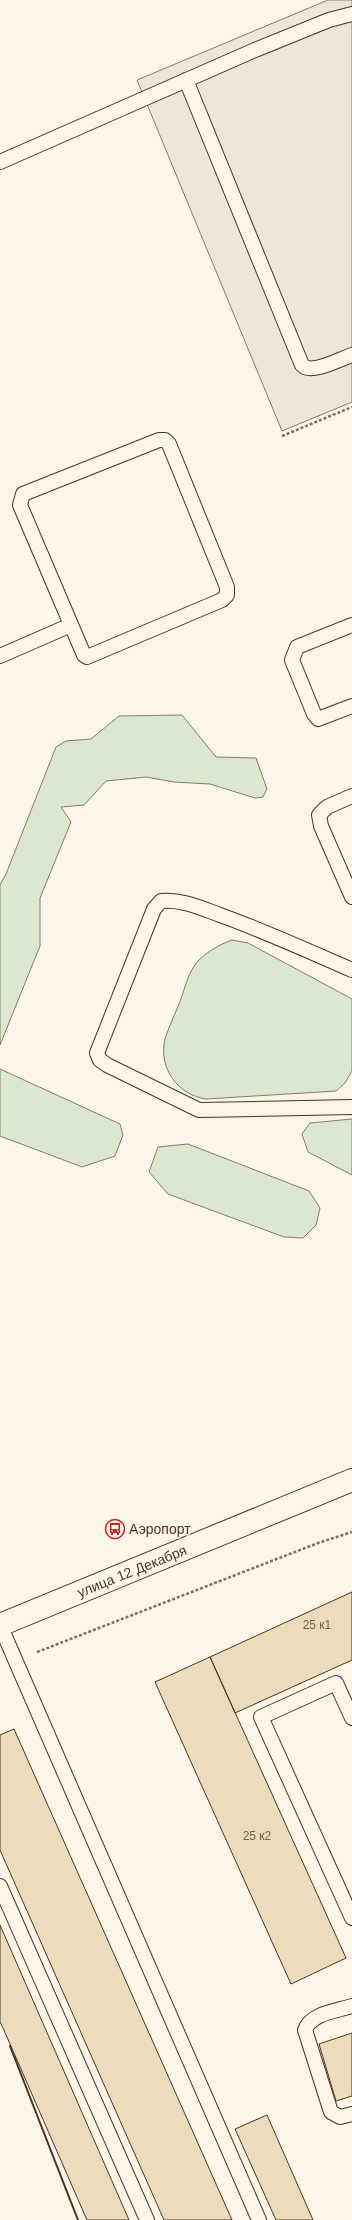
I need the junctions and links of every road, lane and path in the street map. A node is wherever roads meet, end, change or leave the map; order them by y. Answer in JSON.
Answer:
{"nodes":[{"id":1,"x":352,"y":14,"type":"edge"},
{"id":2,"x":186,"y":80,"type":"junction"},
{"id":3,"x":0,"y":162,"type":"edge"},
{"id":4,"x":352,"y":355,"type":"edge"},
{"id":5,"x":352,"y":407,"type":"edge"},
{"id":6,"x":282,"y":436,"type":"dead end"},
{"id":7,"x":71,"y":625,"type":"junction"},
{"id":8,"x":352,"y":625,"type":"edge"},
{"id":9,"x":0,"y":656,"type":"edge"},
{"id":10,"x":352,"y":706,"type":"edge"},
{"id":11,"x":352,"y":796,"type":"edge"},
{"id":12,"x":352,"y":895,"type":"edge"},
{"id":13,"x":352,"y":970,"type":"edge"},
{"id":14,"x":352,"y":1107,"type":"edge"},
{"id":15,"x":352,"y":1480,"type":"edge"},
{"id":16,"x":352,"y":1532,"type":"edge"},
{"id":17,"x":0,"y":1625,"type":"edge"},
{"id":18,"x":15,"y":1661,"type":"junction"},
{"id":19,"x":352,"y":1718,"type":"edge"},
{"id":20,"x":0,"y":1886,"type":"edge"},
{"id":21,"x":352,"y":1918,"type":"edge"},
{"id":22,"x":352,"y":2006,"type":"edge"},
{"id":23,"x":352,"y":2114,"type":"edge"},
{"id":24,"x":147,"y":2220,"type":"edge"},
{"id":25,"x":259,"y":2220,"type":"edge"}],
"edges":[{"from":1,"to":2,"type":"lane"},
{"from":2,"to":3,"type":"lane"},
{"from":2,"to":4,"type":"lane"},
{"from":5,"to":6,"type":"path"},
{"from":7,"to":7,"type":"lane"},
{"from":7,"to":9,"type":"lane"},
{"from":8,"to":10,"type":"lane"},
{"from":11,"to":12,"type":"lane"},
{"from":13,"to":14,"type":"lane"},
{"from":15,"to":17,"type":"main road","name":"улица 12 Декабря"},
{"from":16,"to":18,"type":"path"},
{"from":17,"to":18,"type":"lane"},
{"from":18,"to":25,"type":"lane"},
{"from":19,"to":21,"type":"lane"},
{"from":20,"to":24,"type":"lane"},
{"from":22,"to":23,"type":"lane"}]}
